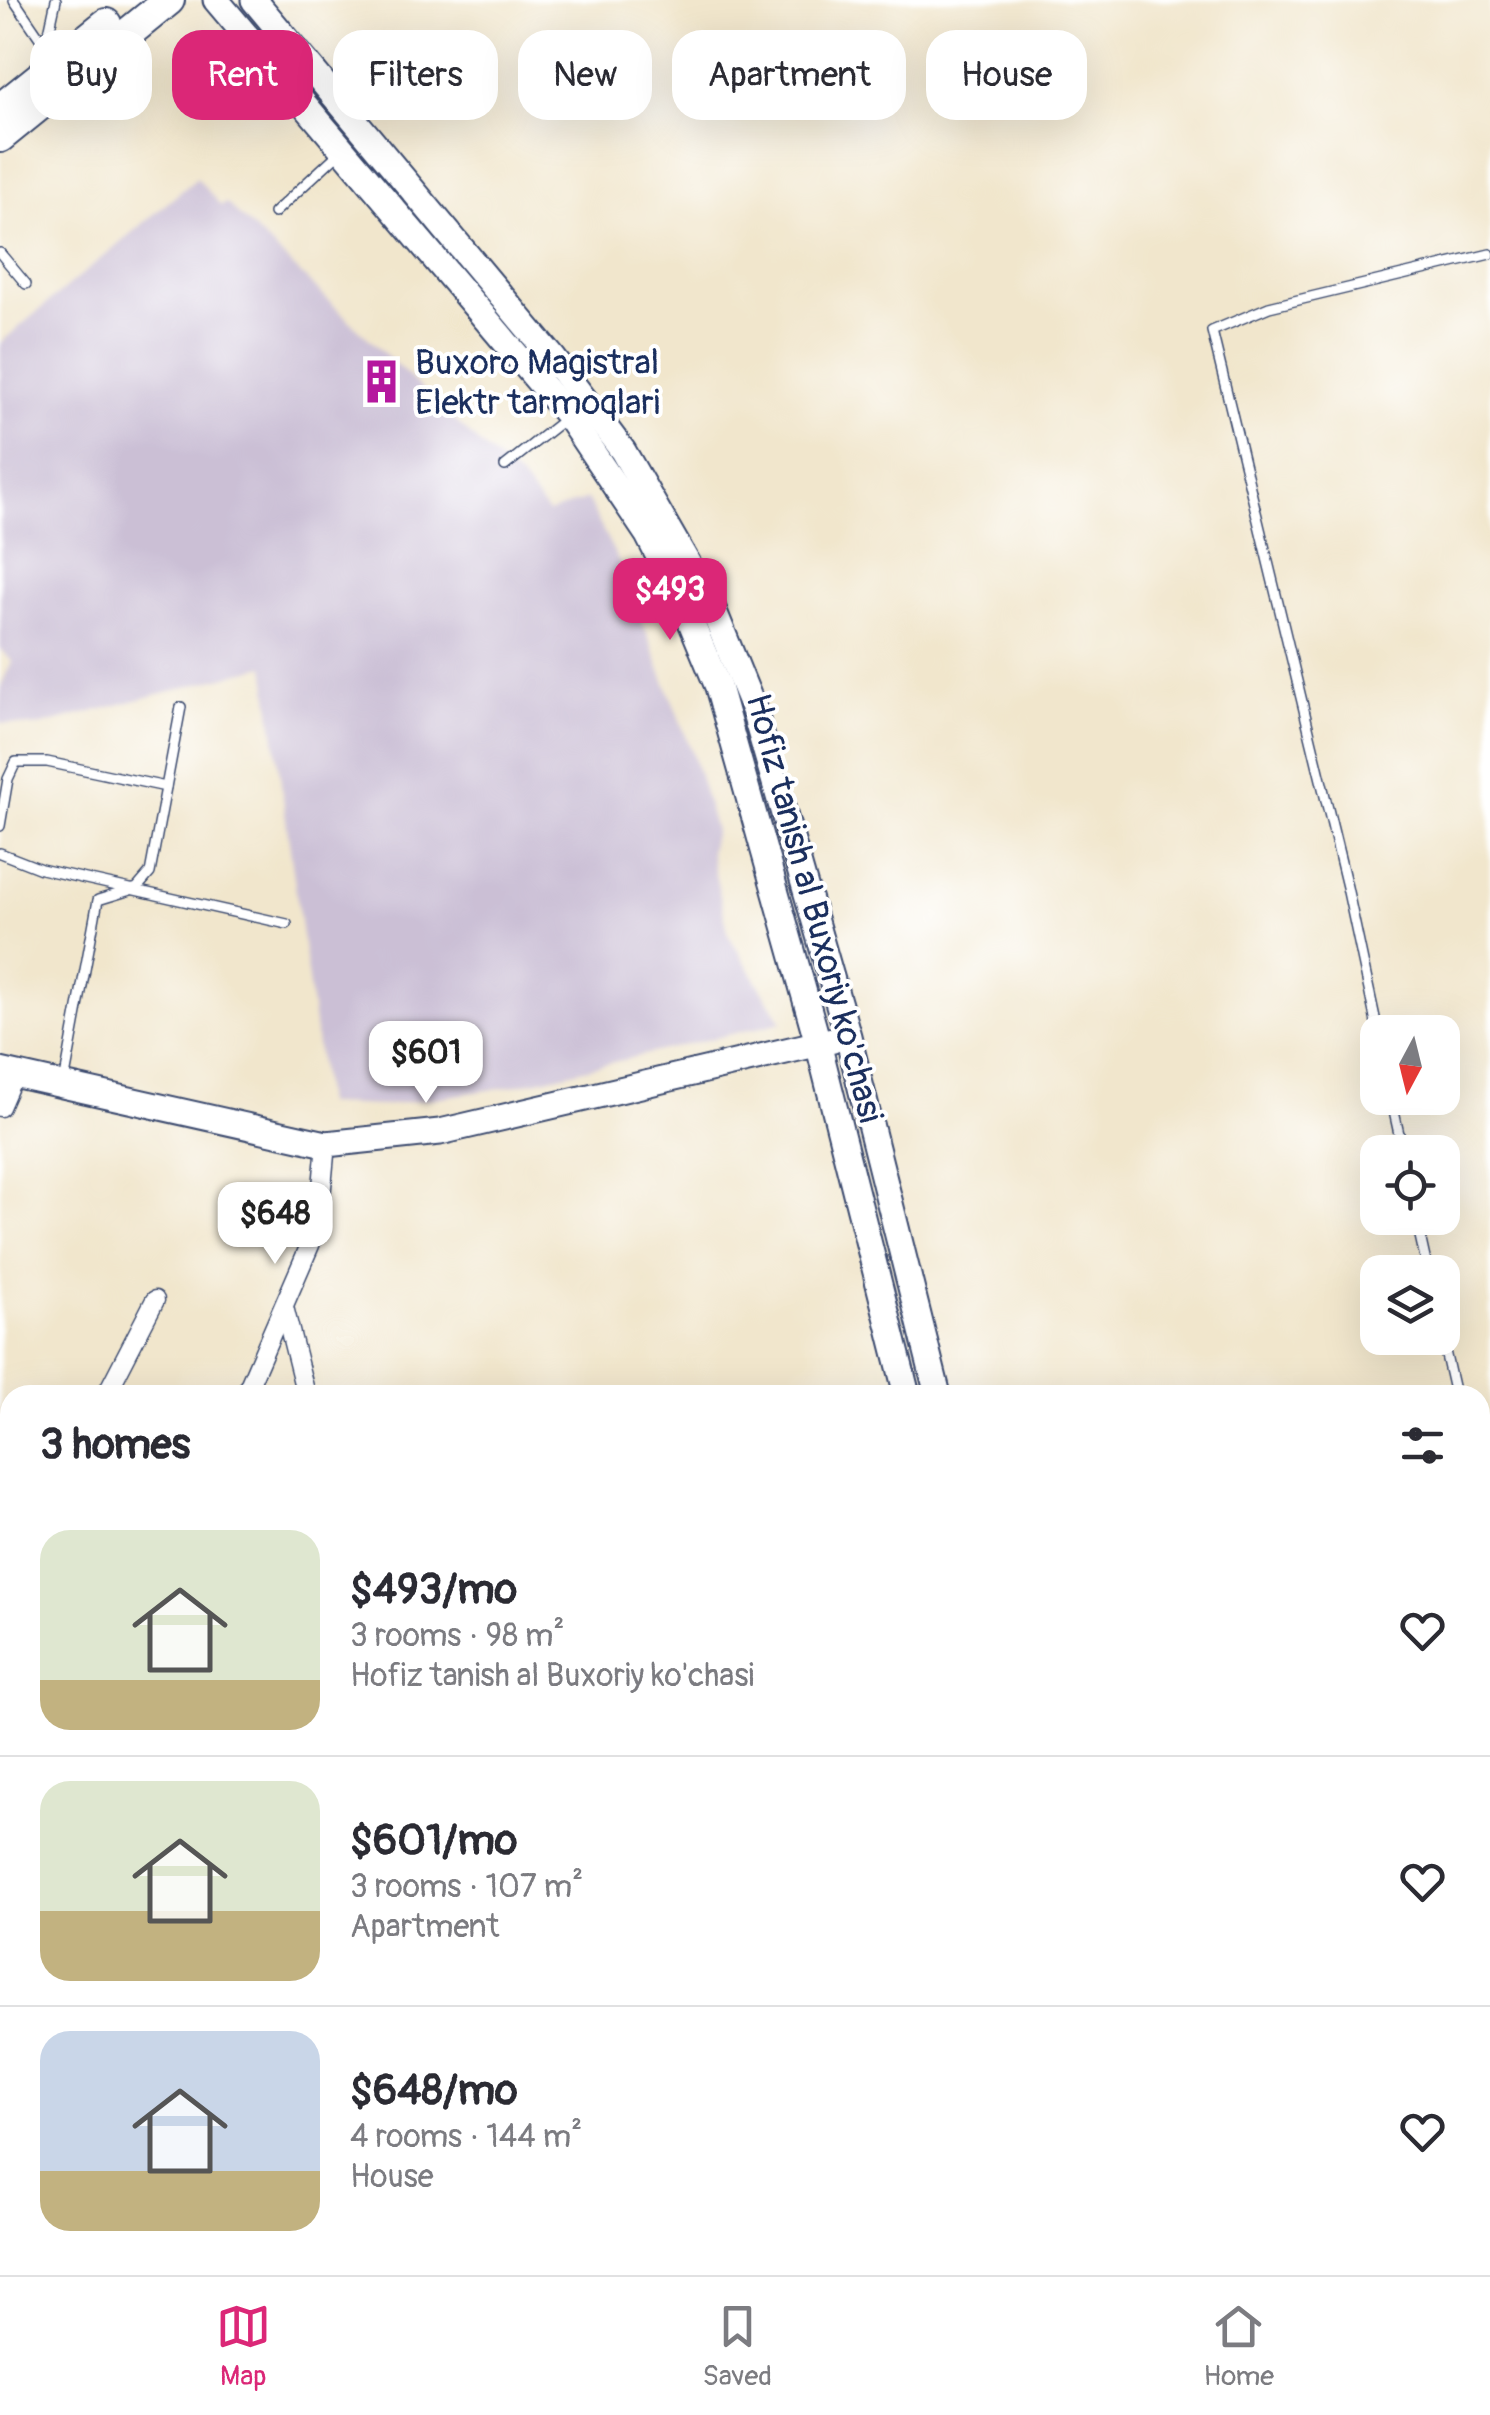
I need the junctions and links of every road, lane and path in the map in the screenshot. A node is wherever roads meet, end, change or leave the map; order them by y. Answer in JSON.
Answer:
{"nodes":[{"id":1,"x":14,"y":0,"type":"edge"},
{"id":2,"x":56,"y":0,"type":"edge"},
{"id":3,"x":135,"y":0,"type":"edge"},
{"id":4,"x":169,"y":0,"type":"edge"},
{"id":5,"x":216,"y":0,"type":"edge"},
{"id":6,"x":256,"y":1,"type":"edge"},
{"id":7,"x":34,"y":30,"type":"edge"},
{"id":8,"x":50,"y":30,"type":"edge"},
{"id":9,"x":98,"y":30,"type":"edge"},
{"id":10,"x":30,"y":86,"type":"edge"},
{"id":11,"x":0,"y":110,"type":"edge"},
{"id":12,"x":0,"y":137,"type":"edge"},
{"id":13,"x":342,"y":150,"type":"junction"},
{"id":14,"x":274,"y":213,"type":"dead end"},
{"id":15,"x":0,"y":253,"type":"edge"},
{"id":16,"x":1490,"y":254,"type":"edge"},
{"id":17,"x":26,"y":284,"type":"dead end"},
{"id":18,"x":568,"y":416,"type":"junction"},
{"id":19,"x":505,"y":466,"type":"dead end"},
{"id":20,"x":181,"y":708,"type":"dead end"},
{"id":21,"x":166,"y":787,"type":"junction"},
{"id":22,"x":0,"y":826,"type":"edge"},
{"id":23,"x":0,"y":853,"type":"edge"},
{"id":24,"x":136,"y":888,"type":"junction"},
{"id":25,"x":287,"y":924,"type":"dead end"},
{"id":26,"x":1374,"y":1015,"type":"edge"},
{"id":27,"x":848,"y":1036,"type":"junction"},
{"id":28,"x":818,"y":1043,"type":"junction"},
{"id":29,"x":7,"y":1073,"type":"edge"},
{"id":30,"x":63,"y":1086,"type":"junction"},
{"id":31,"x":0,"y":1107,"type":"edge"},
{"id":32,"x":326,"y":1144,"type":"junction"},
{"id":33,"x":155,"y":1300,"type":"dead end"},
{"id":34,"x":284,"y":1306,"type":"junction"},
{"id":35,"x":1446,"y":1355,"type":"edge"},
{"id":36,"x":111,"y":1385,"type":"edge"},
{"id":37,"x":249,"y":1385,"type":"edge"},
{"id":38,"x":304,"y":1385,"type":"edge"},
{"id":39,"x":904,"y":1385,"type":"edge"},
{"id":40,"x":935,"y":1385,"type":"edge"},
{"id":41,"x":1452,"y":1385,"type":"edge"}],
"edges":[{"from":1,"to":7,"type":"lane"},
{"from":2,"to":8,"type":"lane"},
{"from":3,"to":9,"type":"main road"},
{"from":4,"to":12,"type":"main road"},
{"from":5,"to":13,"type":"main road","name":"Hofiz tanish al Buxoriy ko'chasi"},
{"from":6,"to":27,"type":"main road","name":"Hofiz tanish al Buxoriy ko'chasi"},
{"from":10,"to":11,"type":"main road"},
{"from":13,"to":14,"type":"lane"},
{"from":13,"to":18,"type":"main road","name":"Hofiz tanish al Buxoriy ko'chasi"},
{"from":15,"to":17,"type":"lane"},
{"from":16,"to":26,"type":"lane"},
{"from":18,"to":19,"type":"lane"},
{"from":18,"to":28,"type":"main road","name":"Hofiz tanish al Buxoriy ko'chasi"},
{"from":20,"to":21,"type":"lane"},
{"from":21,"to":22,"type":"lane"},
{"from":21,"to":24,"type":"lane"},
{"from":23,"to":24,"type":"lane"},
{"from":24,"to":25,"type":"lane"},
{"from":24,"to":30,"type":"lane"},
{"from":27,"to":28,"type":"main road"},
{"from":27,"to":40,"type":"main road","name":"Hofiz tanish al Buxoriy ko'chasi"},
{"from":28,"to":32,"type":"main road"},
{"from":28,"to":39,"type":"main road","name":"Hofiz tanish al Buxoriy ko'chasi"},
{"from":29,"to":30,"type":"main road"},
{"from":29,"to":31,"type":"street"},
{"from":30,"to":32,"type":"main road"},
{"from":32,"to":34,"type":"street"},
{"from":33,"to":36,"type":"street"},
{"from":34,"to":37,"type":"street"},
{"from":34,"to":38,"type":"street"},
{"from":35,"to":41,"type":"lane"}]}
